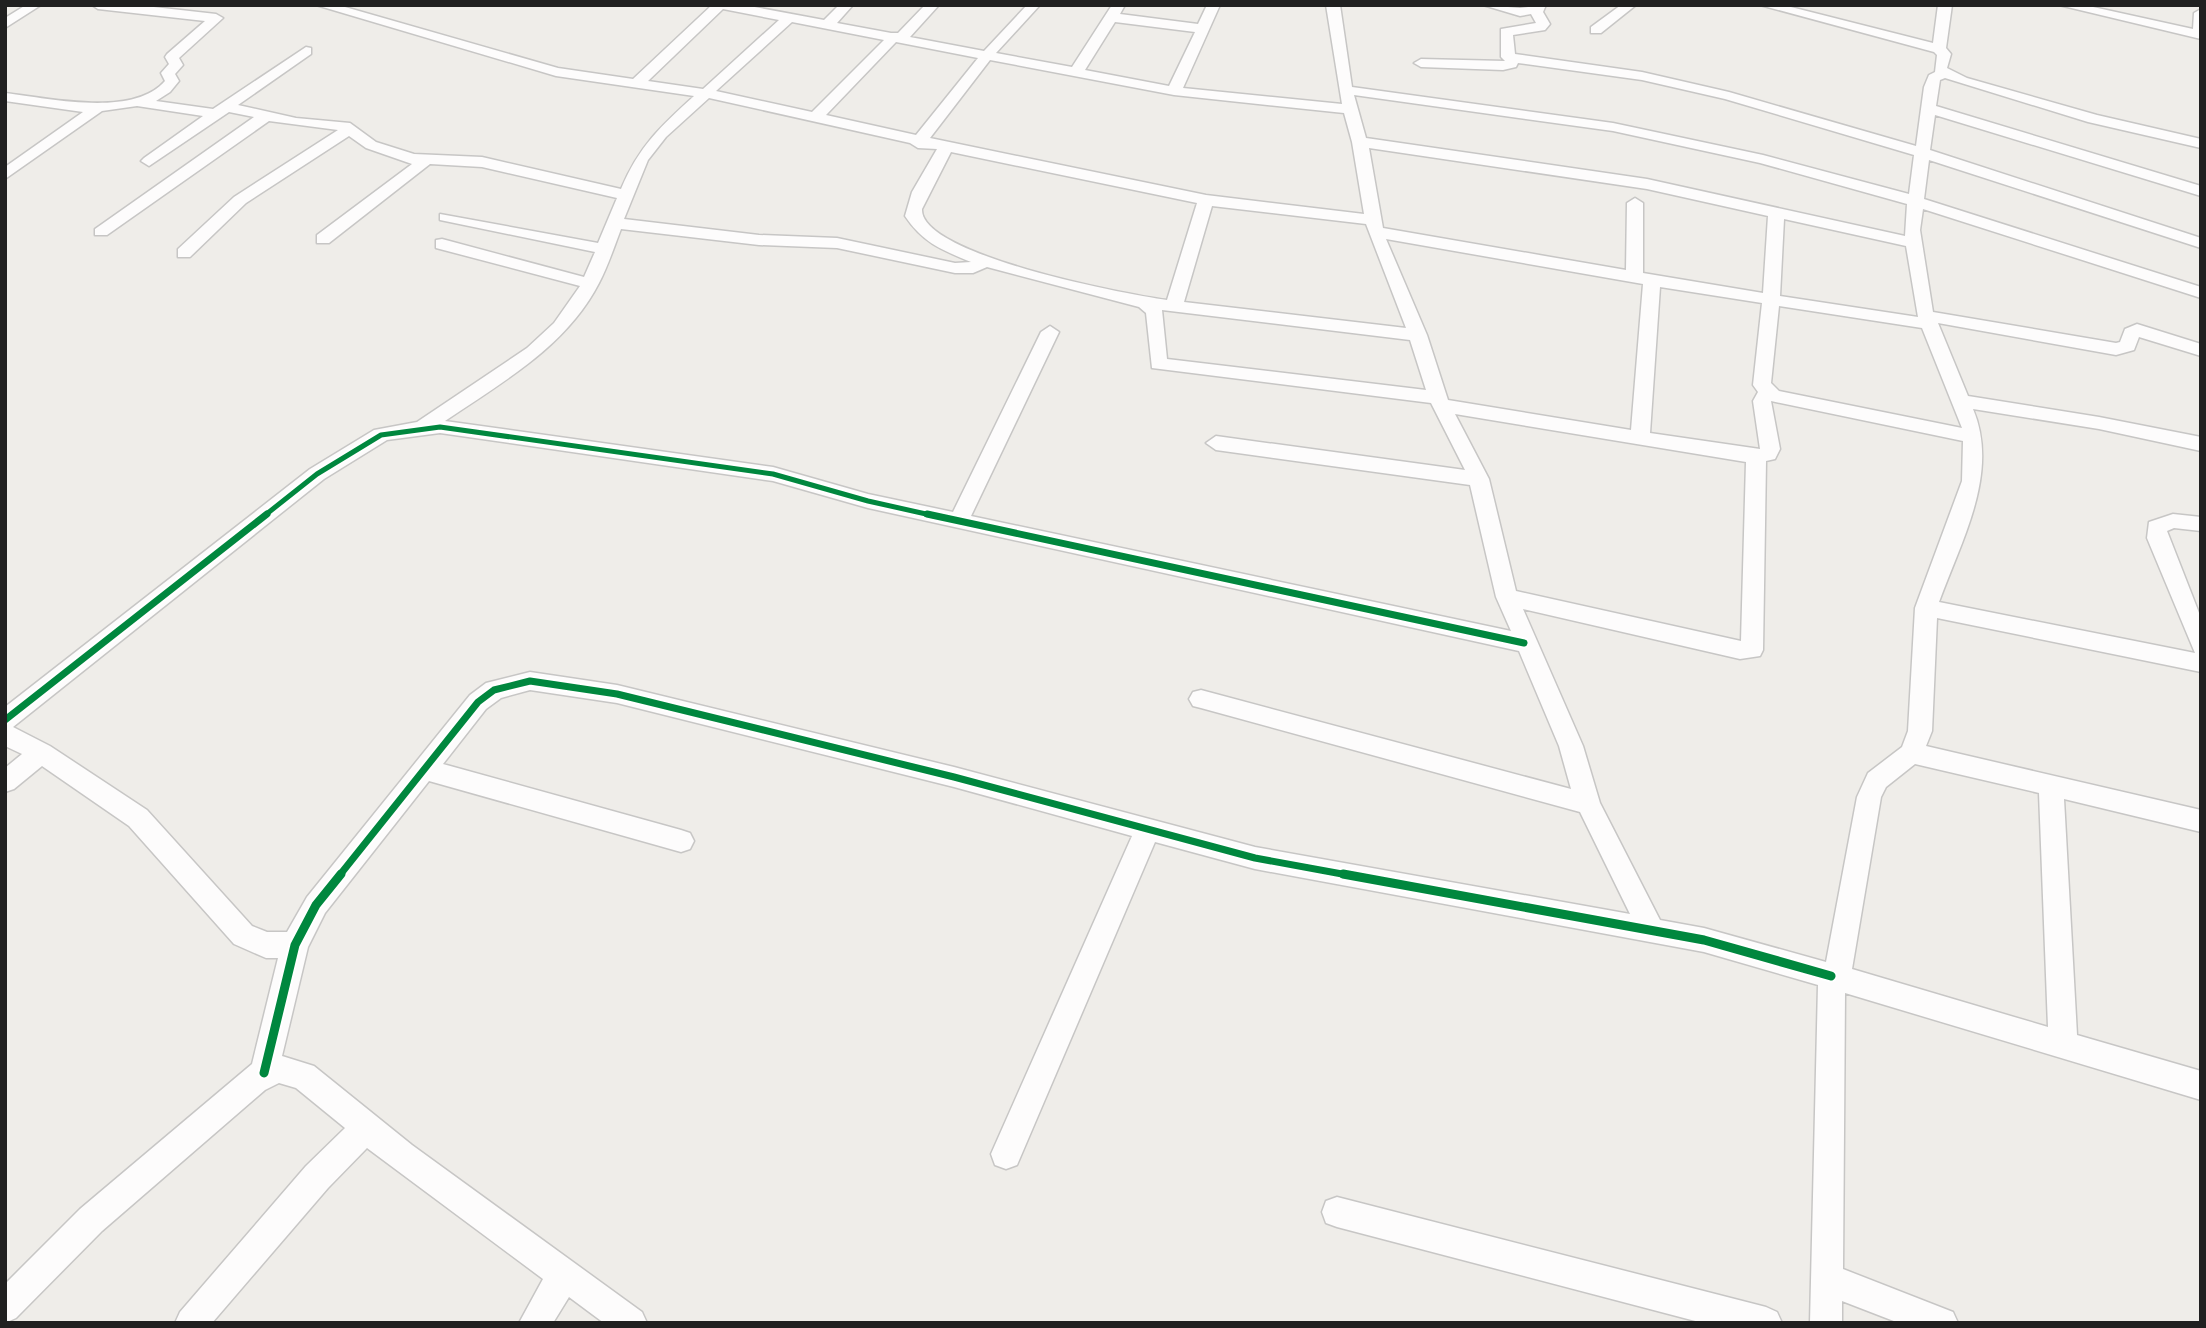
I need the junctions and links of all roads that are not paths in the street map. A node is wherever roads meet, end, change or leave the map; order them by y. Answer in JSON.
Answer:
{"nodes":[{"id":1,"x":35,"y":5,"type":"edge"},
{"id":2,"x":98,"y":5,"type":"edge"},
{"id":3,"x":321,"y":5,"type":"edge"},
{"id":4,"x":721,"y":5,"type":"edge"},
{"id":5,"x":847,"y":5,"type":"edge"},
{"id":6,"x":933,"y":5,"type":"edge"},
{"id":7,"x":1034,"y":5,"type":"edge"},
{"id":8,"x":1214,"y":5,"type":"edge"},
{"id":9,"x":1334,"y":5,"type":"edge"},
{"id":10,"x":1489,"y":5,"type":"edge"},
{"id":11,"x":1630,"y":5,"type":"edge"},
{"id":12,"x":1766,"y":5,"type":"edge"},
{"id":13,"x":1945,"y":5,"type":"edge"},
{"id":14,"x":2064,"y":5,"type":"edge"},
{"id":15,"x":171,"y":8,"type":"edge"},
{"id":16,"x":1538,"y":8,"type":"edge"},
{"id":17,"x":1115,"y":11,"type":"edge"},
{"id":18,"x":2201,"y":13,"type":"edge"},
{"id":19,"x":791,"y":16,"type":"junction"},
{"id":20,"x":5,"y":24,"type":"edge"},
{"id":21,"x":828,"y":24,"type":"junction"},
{"id":22,"x":1203,"y":29,"type":"junction"},
{"id":23,"x":1596,"y":30,"type":"dead end"},
{"id":24,"x":2200,"y":35,"type":"edge"},
{"id":25,"x":898,"y":37,"type":"junction"},
{"id":26,"x":1939,"y":49,"type":"junction"},
{"id":27,"x":306,"y":51,"type":"dead end"},
{"id":28,"x":988,"y":54,"type":"junction"},
{"id":29,"x":1512,"y":59,"type":"junction"},
{"id":30,"x":1421,"y":63,"type":"dead end"},
{"id":31,"x":1075,"y":74,"type":"junction"},
{"id":32,"x":1943,"y":74,"type":"junction"},
{"id":33,"x":638,"y":82,"type":"junction"},
{"id":34,"x":1174,"y":91,"type":"junction"},
{"id":35,"x":704,"y":93,"type":"junction"},
{"id":36,"x":5,"y":97,"type":"edge"},
{"id":37,"x":1347,"y":99,"type":"junction"},
{"id":38,"x":137,"y":102,"type":"junction"},
{"id":39,"x":95,"y":107,"type":"junction"},
{"id":40,"x":1929,"y":109,"type":"junction"},
{"id":41,"x":221,"y":110,"type":"junction"},
{"id":42,"x":267,"y":116,"type":"junction"},
{"id":43,"x":814,"y":119,"type":"junction"},
{"id":44,"x":350,"y":129,"type":"junction"},
{"id":45,"x":1360,"y":142,"type":"junction"},
{"id":46,"x":918,"y":143,"type":"junction"},
{"id":47,"x":2201,"y":144,"type":"edge"},
{"id":48,"x":945,"y":149,"type":"junction"},
{"id":49,"x":1923,"y":153,"type":"junction"},
{"id":50,"x":149,"y":161,"type":"dead end"},
{"id":51,"x":425,"y":161,"type":"junction"},
{"id":52,"x":5,"y":174,"type":"edge"},
{"id":53,"x":2201,"y":191,"type":"edge"},
{"id":54,"x":626,"y":195,"type":"junction"},
{"id":55,"x":1917,"y":199,"type":"junction"},
{"id":56,"x":1206,"y":200,"type":"junction"},
{"id":57,"x":1635,"y":203,"type":"dead end"},
{"id":58,"x":1776,"y":212,"type":"junction"},
{"id":59,"x":446,"y":217,"type":"dead end"},
{"id":60,"x":614,"y":223,"type":"junction"},
{"id":61,"x":1374,"y":226,"type":"junction"},
{"id":62,"x":101,"y":232,"type":"dead end"},
{"id":63,"x":323,"y":239,"type":"dead end"},
{"id":64,"x":1914,"y":243,"type":"junction"},
{"id":65,"x":2201,"y":243,"type":"edge"},
{"id":66,"x":442,"y":244,"type":"dead end"},
{"id":67,"x":604,"y":249,"type":"junction"},
{"id":68,"x":184,"y":253,"type":"dead end"},
{"id":69,"x":985,"y":261,"type":"junction"},
{"id":70,"x":1643,"y":278,"type":"junction"},
{"id":71,"x":590,"y":284,"type":"junction"},
{"id":72,"x":2201,"y":293,"type":"edge"},
{"id":73,"x":1771,"y":299,"type":"junction"},
{"id":74,"x":1141,"y":302,"type":"junction"},
{"id":75,"x":1174,"y":305,"type":"junction"},
{"id":76,"x":1928,"y":320,"type":"junction"},
{"id":77,"x":1050,"y":332,"type":"dead end"},
{"id":78,"x":1419,"y":335,"type":"junction"},
{"id":79,"x":2201,"y":350,"type":"edge"},
{"id":80,"x":1772,"y":394,"type":"junction"},
{"id":81,"x":1960,"y":401,"type":"junction"},
{"id":82,"x":1440,"y":402,"type":"junction"},
{"id":83,"x":422,"y":428,"type":"junction"},
{"id":84,"x":1973,"y":437,"type":"junction"},
{"id":85,"x":1640,"y":438,"type":"junction"},
{"id":86,"x":1216,"y":443,"type":"dead end"},
{"id":87,"x":2201,"y":444,"type":"edge"},
{"id":88,"x":1756,"y":457,"type":"junction"},
{"id":89,"x":1479,"y":479,"type":"junction"},
{"id":90,"x":959,"y":520,"type":"junction"},
{"id":91,"x":2201,"y":524,"type":"edge"},
{"id":92,"x":1507,"y":597,"type":"junction"},
{"id":93,"x":1926,"y":608,"type":"junction"},
{"id":94,"x":1524,"y":643,"type":"junction"},
{"id":95,"x":2201,"y":646,"type":"edge"},
{"id":96,"x":2201,"y":663,"type":"edge"},
{"id":97,"x":1201,"y":699,"type":"dead end"},
{"id":98,"x":5,"y":720,"type":"edge"},
{"id":99,"x":5,"y":734,"type":"edge"},
{"id":100,"x":41,"y":753,"type":"junction"},
{"id":101,"x":1911,"y":753,"type":"junction"},
{"id":102,"x":423,"y":769,"type":"junction"},
{"id":103,"x":5,"y":782,"type":"edge"},
{"id":104,"x":2051,"y":786,"type":"junction"},
{"id":105,"x":1588,"y":804,"type":"junction"},
{"id":106,"x":2201,"y":821,"type":"edge"},
{"id":107,"x":1148,"y":829,"type":"junction"},
{"id":108,"x":681,"y":841,"type":"dead end"},
{"id":109,"x":1652,"y":930,"type":"junction"},
{"id":110,"x":295,"y":945,"type":"junction"},
{"id":111,"x":1834,"y":976,"type":"junction"},
{"id":112,"x":2063,"y":1046,"type":"junction"},
{"id":113,"x":264,"y":1073,"type":"junction"},
{"id":114,"x":2201,"y":1086,"type":"edge"},
{"id":115,"x":366,"y":1128,"type":"junction"},
{"id":116,"x":1006,"y":1154,"type":"dead end"},
{"id":117,"x":1337,"y":1212,"type":"dead end"},
{"id":118,"x":565,"y":1273,"type":"junction"},
{"id":119,"x":1826,"y":1279,"type":"junction"},
{"id":120,"x":7,"y":1301,"type":"edge"},
{"id":121,"x":191,"y":1323,"type":"edge"},
{"id":122,"x":535,"y":1323,"type":"edge"},
{"id":123,"x":631,"y":1323,"type":"edge"},
{"id":124,"x":1766,"y":1323,"type":"edge"},
{"id":125,"x":1826,"y":1323,"type":"edge"},
{"id":126,"x":1942,"y":1323,"type":"edge"}],
"edges":[{"from":1,"to":20,"type":"street"},
{"from":2,"to":15,"type":"street"},
{"from":3,"to":33,"type":"street"},
{"from":4,"to":19,"type":"street"},
{"from":4,"to":33,"type":"street"},
{"from":5,"to":21,"type":"street"},
{"from":6,"to":25,"type":"street"},
{"from":7,"to":28,"type":"street"},
{"from":8,"to":22,"type":"street"},
{"from":9,"to":37,"type":"street"},
{"from":10,"to":16,"type":"street"},
{"from":11,"to":23,"type":"street"},
{"from":12,"to":26,"type":"street"},
{"from":13,"to":26,"type":"street"},
{"from":14,"to":24,"type":"street"},
{"from":15,"to":38,"type":"street"},
{"from":16,"to":29,"type":"street"},
{"from":17,"to":22,"type":"street"},
{"from":17,"to":31,"type":"street"},
{"from":18,"to":24,"type":"street"},
{"from":19,"to":21,"type":"street"},
{"from":19,"to":35,"type":"street"},
{"from":21,"to":25,"type":"street"},
{"from":22,"to":34,"type":"street"},
{"from":25,"to":28,"type":"street"},
{"from":25,"to":43,"type":"street"},
{"from":26,"to":32,"type":"street"},
{"from":27,"to":41,"type":"street"},
{"from":28,"to":31,"type":"street"},
{"from":28,"to":46,"type":"street"},
{"from":29,"to":30,"type":"street"},
{"from":29,"to":49,"type":"street"},
{"from":31,"to":34,"type":"street"},
{"from":32,"to":40,"type":"street"},
{"from":32,"to":47,"type":"street"},
{"from":33,"to":35,"type":"street"},
{"from":34,"to":37,"type":"street"},
{"from":35,"to":43,"type":"street"},
{"from":35,"to":54,"type":"street"},
{"from":36,"to":39,"type":"street"},
{"from":37,"to":45,"type":"street"},
{"from":37,"to":55,"type":"street"},
{"from":38,"to":39,"type":"street"},
{"from":38,"to":41,"type":"street"},
{"from":39,"to":52,"type":"street"},
{"from":40,"to":49,"type":"street"},
{"from":40,"to":53,"type":"street"},
{"from":41,"to":42,"type":"street"},
{"from":41,"to":50,"type":"street"},
{"from":42,"to":44,"type":"street"},
{"from":42,"to":62,"type":"street"},
{"from":43,"to":46,"type":"street"},
{"from":44,"to":51,"type":"street"},
{"from":44,"to":68,"type":"street"},
{"from":45,"to":58,"type":"street"},
{"from":45,"to":61,"type":"street"},
{"from":46,"to":48,"type":"street"},
{"from":48,"to":56,"type":"street"},
{"from":48,"to":69,"type":"street"},
{"from":49,"to":55,"type":"street"},
{"from":49,"to":65,"type":"street"},
{"from":51,"to":54,"type":"street"},
{"from":51,"to":63,"type":"street"},
{"from":54,"to":60,"type":"street"},
{"from":55,"to":64,"type":"street"},
{"from":55,"to":72,"type":"street"},
{"from":56,"to":61,"type":"street"},
{"from":56,"to":75,"type":"street"},
{"from":57,"to":70,"type":"street"},
{"from":58,"to":64,"type":"street"},
{"from":58,"to":73,"type":"street"},
{"from":59,"to":67,"type":"street"},
{"from":60,"to":67,"type":"street"},
{"from":60,"to":69,"type":"street"},
{"from":61,"to":70,"type":"street"},
{"from":61,"to":78,"type":"street"},
{"from":64,"to":76,"type":"street"},
{"from":66,"to":71,"type":"street"},
{"from":67,"to":71,"type":"street"},
{"from":69,"to":74,"type":"street"},
{"from":70,"to":73,"type":"street"},
{"from":70,"to":85,"type":"street"},
{"from":71,"to":83,"type":"street"},
{"from":73,"to":76,"type":"street"},
{"from":73,"to":80,"type":"street"},
{"from":74,"to":75,"type":"street"},
{"from":74,"to":82,"type":"street"},
{"from":75,"to":78,"type":"street"},
{"from":76,"to":79,"type":"street"},
{"from":76,"to":81,"type":"street"},
{"from":77,"to":90,"type":"street"},
{"from":78,"to":82,"type":"street"},
{"from":80,"to":84,"type":"street"},
{"from":80,"to":88,"type":"street"},
{"from":81,"to":84,"type":"street"},
{"from":81,"to":87,"type":"street"},
{"from":82,"to":85,"type":"street"},
{"from":82,"to":89,"type":"street"},
{"from":83,"to":90,"type":"street"},
{"from":83,"to":98,"type":"street"},
{"from":84,"to":93,"type":"street"},
{"from":85,"to":88,"type":"street"},
{"from":86,"to":89,"type":"street"},
{"from":88,"to":92,"type":"street"},
{"from":89,"to":92,"type":"street"},
{"from":90,"to":94,"type":"street"},
{"from":91,"to":95,"type":"street"},
{"from":92,"to":94,"type":"street"},
{"from":93,"to":96,"type":"street"},
{"from":93,"to":101,"type":"street"},
{"from":94,"to":105,"type":"street"},
{"from":97,"to":105,"type":"street"},
{"from":99,"to":100,"type":"street"},
{"from":100,"to":103,"type":"street"},
{"from":100,"to":110,"type":"street"},
{"from":101,"to":104,"type":"street"},
{"from":101,"to":111,"type":"street"},
{"from":102,"to":107,"type":"street"},
{"from":102,"to":108,"type":"street"},
{"from":102,"to":110,"type":"street"},
{"from":104,"to":106,"type":"street"},
{"from":104,"to":112,"type":"street"},
{"from":105,"to":109,"type":"street"},
{"from":107,"to":109,"type":"street"},
{"from":107,"to":116,"type":"street"},
{"from":109,"to":111,"type":"street"},
{"from":110,"to":113,"type":"street"},
{"from":111,"to":112,"type":"street"},
{"from":111,"to":119,"type":"street"},
{"from":112,"to":114,"type":"street"},
{"from":113,"to":115,"type":"street"},
{"from":113,"to":120,"type":"street"},
{"from":115,"to":118,"type":"street"},
{"from":115,"to":121,"type":"street"},
{"from":117,"to":124,"type":"street"},
{"from":118,"to":122,"type":"street"},
{"from":118,"to":123,"type":"street"},
{"from":119,"to":125,"type":"street"},
{"from":119,"to":126,"type":"street"}]}
